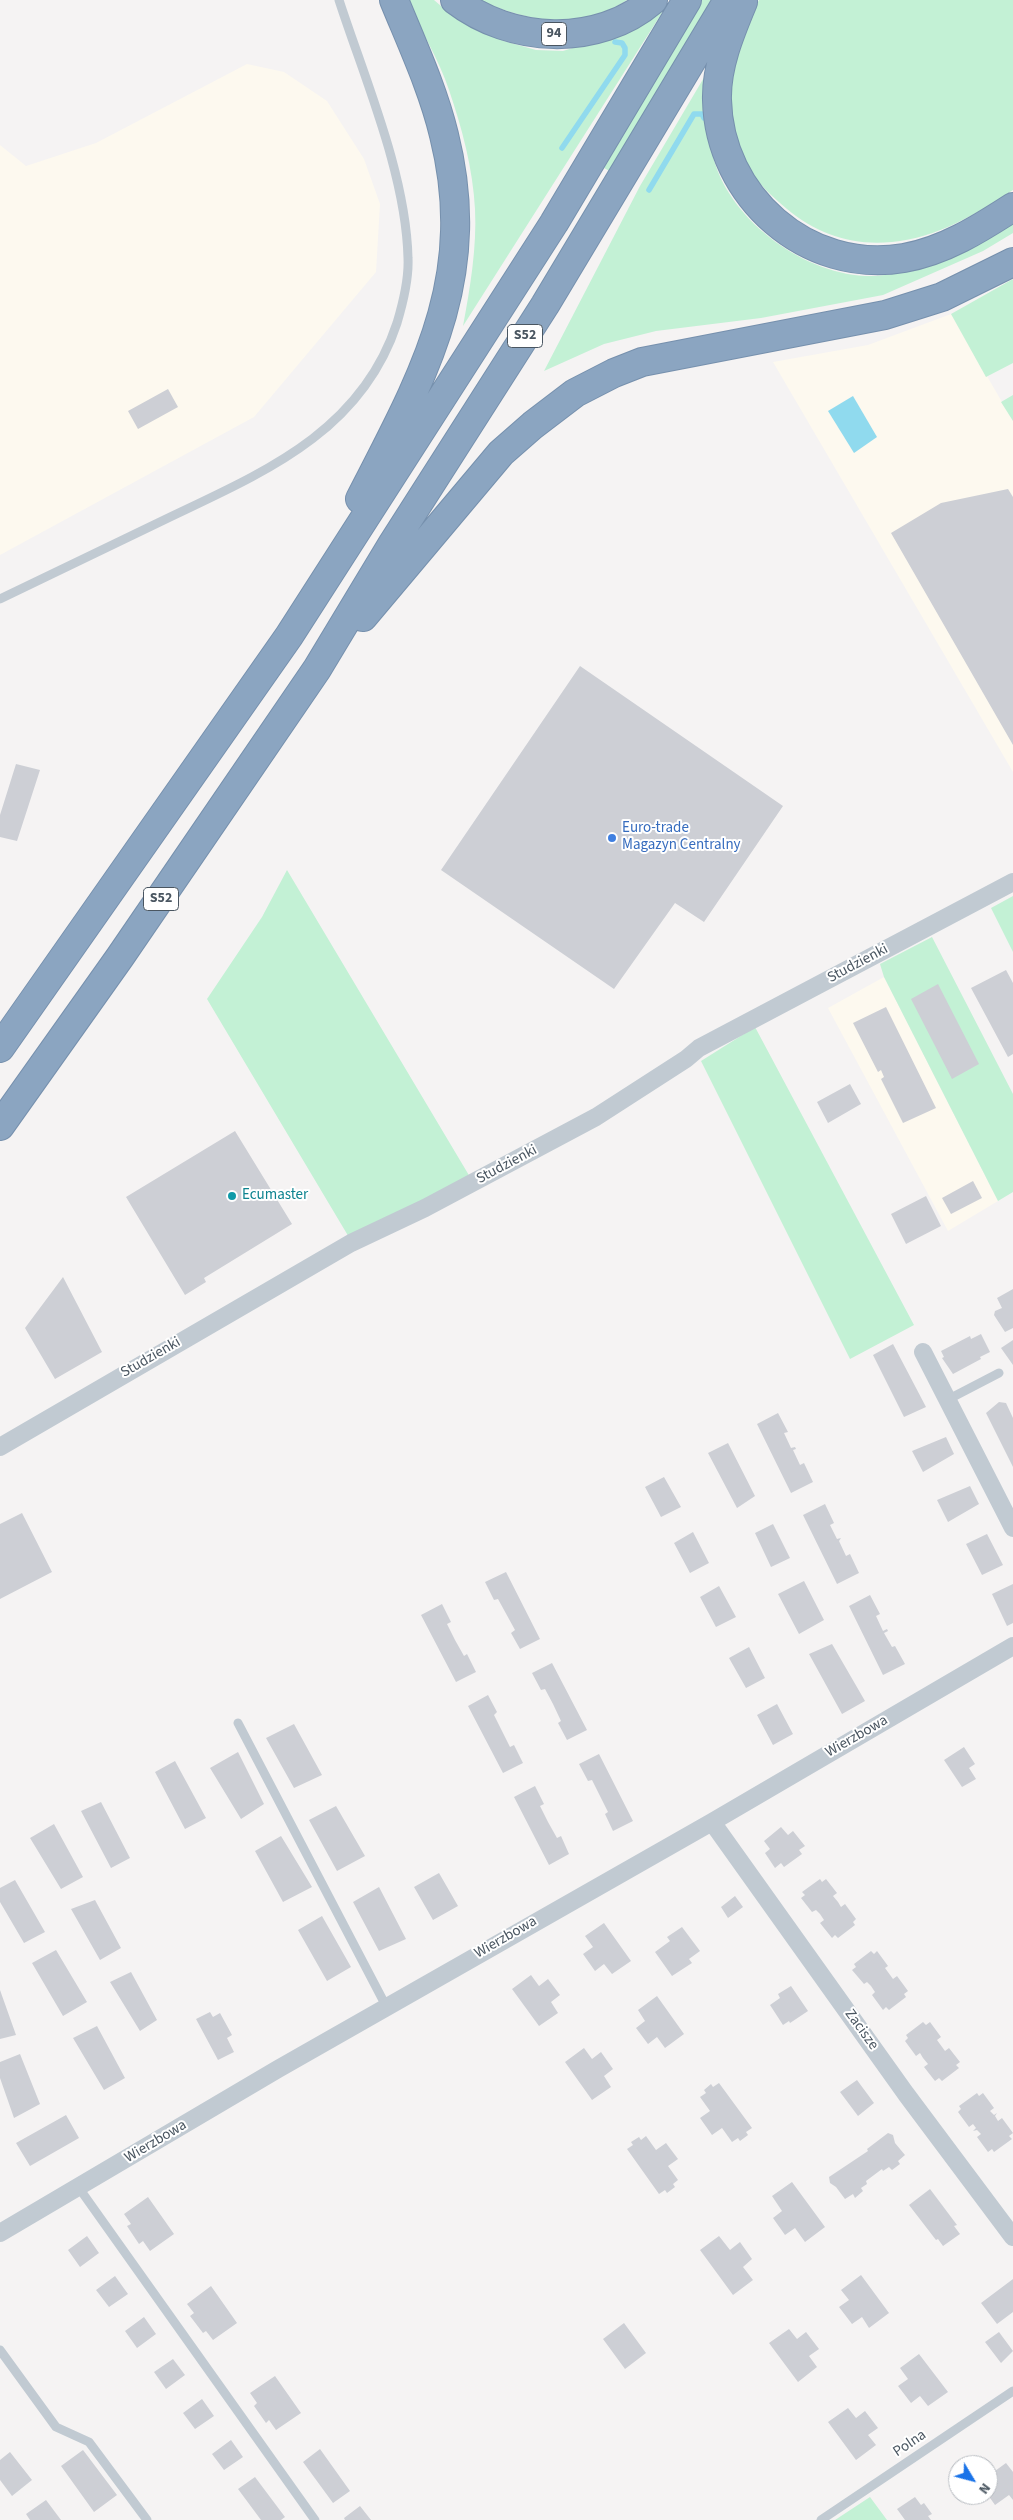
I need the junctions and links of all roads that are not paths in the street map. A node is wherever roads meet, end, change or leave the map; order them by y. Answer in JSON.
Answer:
{"nodes":[{"id":1,"x":340,"y":0,"type":"edge"},
{"id":2,"x":394,"y":0,"type":"edge"},
{"id":3,"x":455,"y":0,"type":"edge"},
{"id":4,"x":653,"y":0,"type":"edge"},
{"id":5,"x":687,"y":0,"type":"edge"},
{"id":6,"x":728,"y":0,"type":"edge"},
{"id":7,"x":744,"y":0,"type":"edge"},
{"id":8,"x":1013,"y":207,"type":"edge"},
{"id":9,"x":1013,"y":262,"type":"edge"},
{"id":10,"x":0,"y":599,"type":"edge"},
{"id":11,"x":289,"y":636,"type":"junction"},
{"id":12,"x":317,"y":669,"type":"junction"},
{"id":13,"x":1013,"y":882,"type":"edge"},
{"id":14,"x":0,"y":1048,"type":"edge"},
{"id":15,"x":0,"y":1126,"type":"edge"},
{"id":16,"x":922,"y":1352,"type":"dead end"},
{"id":17,"x":999,"y":1373,"type":"dead end"},
{"id":18,"x":947,"y":1400,"type":"junction"},
{"id":19,"x":0,"y":1447,"type":"edge"},
{"id":20,"x":1013,"y":1528,"type":"edge"},
{"id":21,"x":1013,"y":1646,"type":"edge"},
{"id":22,"x":238,"y":1723,"type":"dead end"},
{"id":23,"x":712,"y":1822,"type":"junction"},
{"id":24,"x":386,"y":2006,"type":"junction"},
{"id":25,"x":79,"y":2188,"type":"junction"},
{"id":26,"x":0,"y":2233,"type":"edge"},
{"id":27,"x":1013,"y":2237,"type":"edge"},
{"id":28,"x":0,"y":2350,"type":"edge"},
{"id":29,"x":1013,"y":2391,"type":"edge"},
{"id":30,"x":147,"y":2520,"type":"edge"},
{"id":31,"x":315,"y":2520,"type":"edge"},
{"id":32,"x":821,"y":2520,"type":"edge"}],
"edges":[{"from":1,"to":10,"type":"lane"},
{"from":2,"to":11,"type":"highway"},
{"from":3,"to":4,"type":"highway","number":"94"},
{"from":5,"to":11,"type":"highway","number":"S52"},
{"from":6,"to":12,"type":"highway","number":"S52"},
{"from":7,"to":8,"type":"highway"},
{"from":9,"to":12,"type":"highway"},
{"from":11,"to":14,"type":"highway","number":"S52"},
{"from":12,"to":15,"type":"highway","number":"S52"},
{"from":13,"to":19,"type":"street","name":"Studzienki"},
{"from":16,"to":18,"type":"street"},
{"from":17,"to":18,"type":"lane"},
{"from":18,"to":20,"type":"street"},
{"from":21,"to":23,"type":"street","name":"Wierzbowa"},
{"from":22,"to":24,"type":"lane"},
{"from":23,"to":24,"type":"street","name":"Wierzbowa"},
{"from":23,"to":27,"type":"street","name":"Zacisze"},
{"from":24,"to":25,"type":"street","name":"Wierzbowa"},
{"from":25,"to":26,"type":"street","name":"Wierzbowa"},
{"from":25,"to":31,"type":"lane"},
{"from":28,"to":30,"type":"lane"},
{"from":29,"to":32,"type":"lane","name":"Polna"}]}
